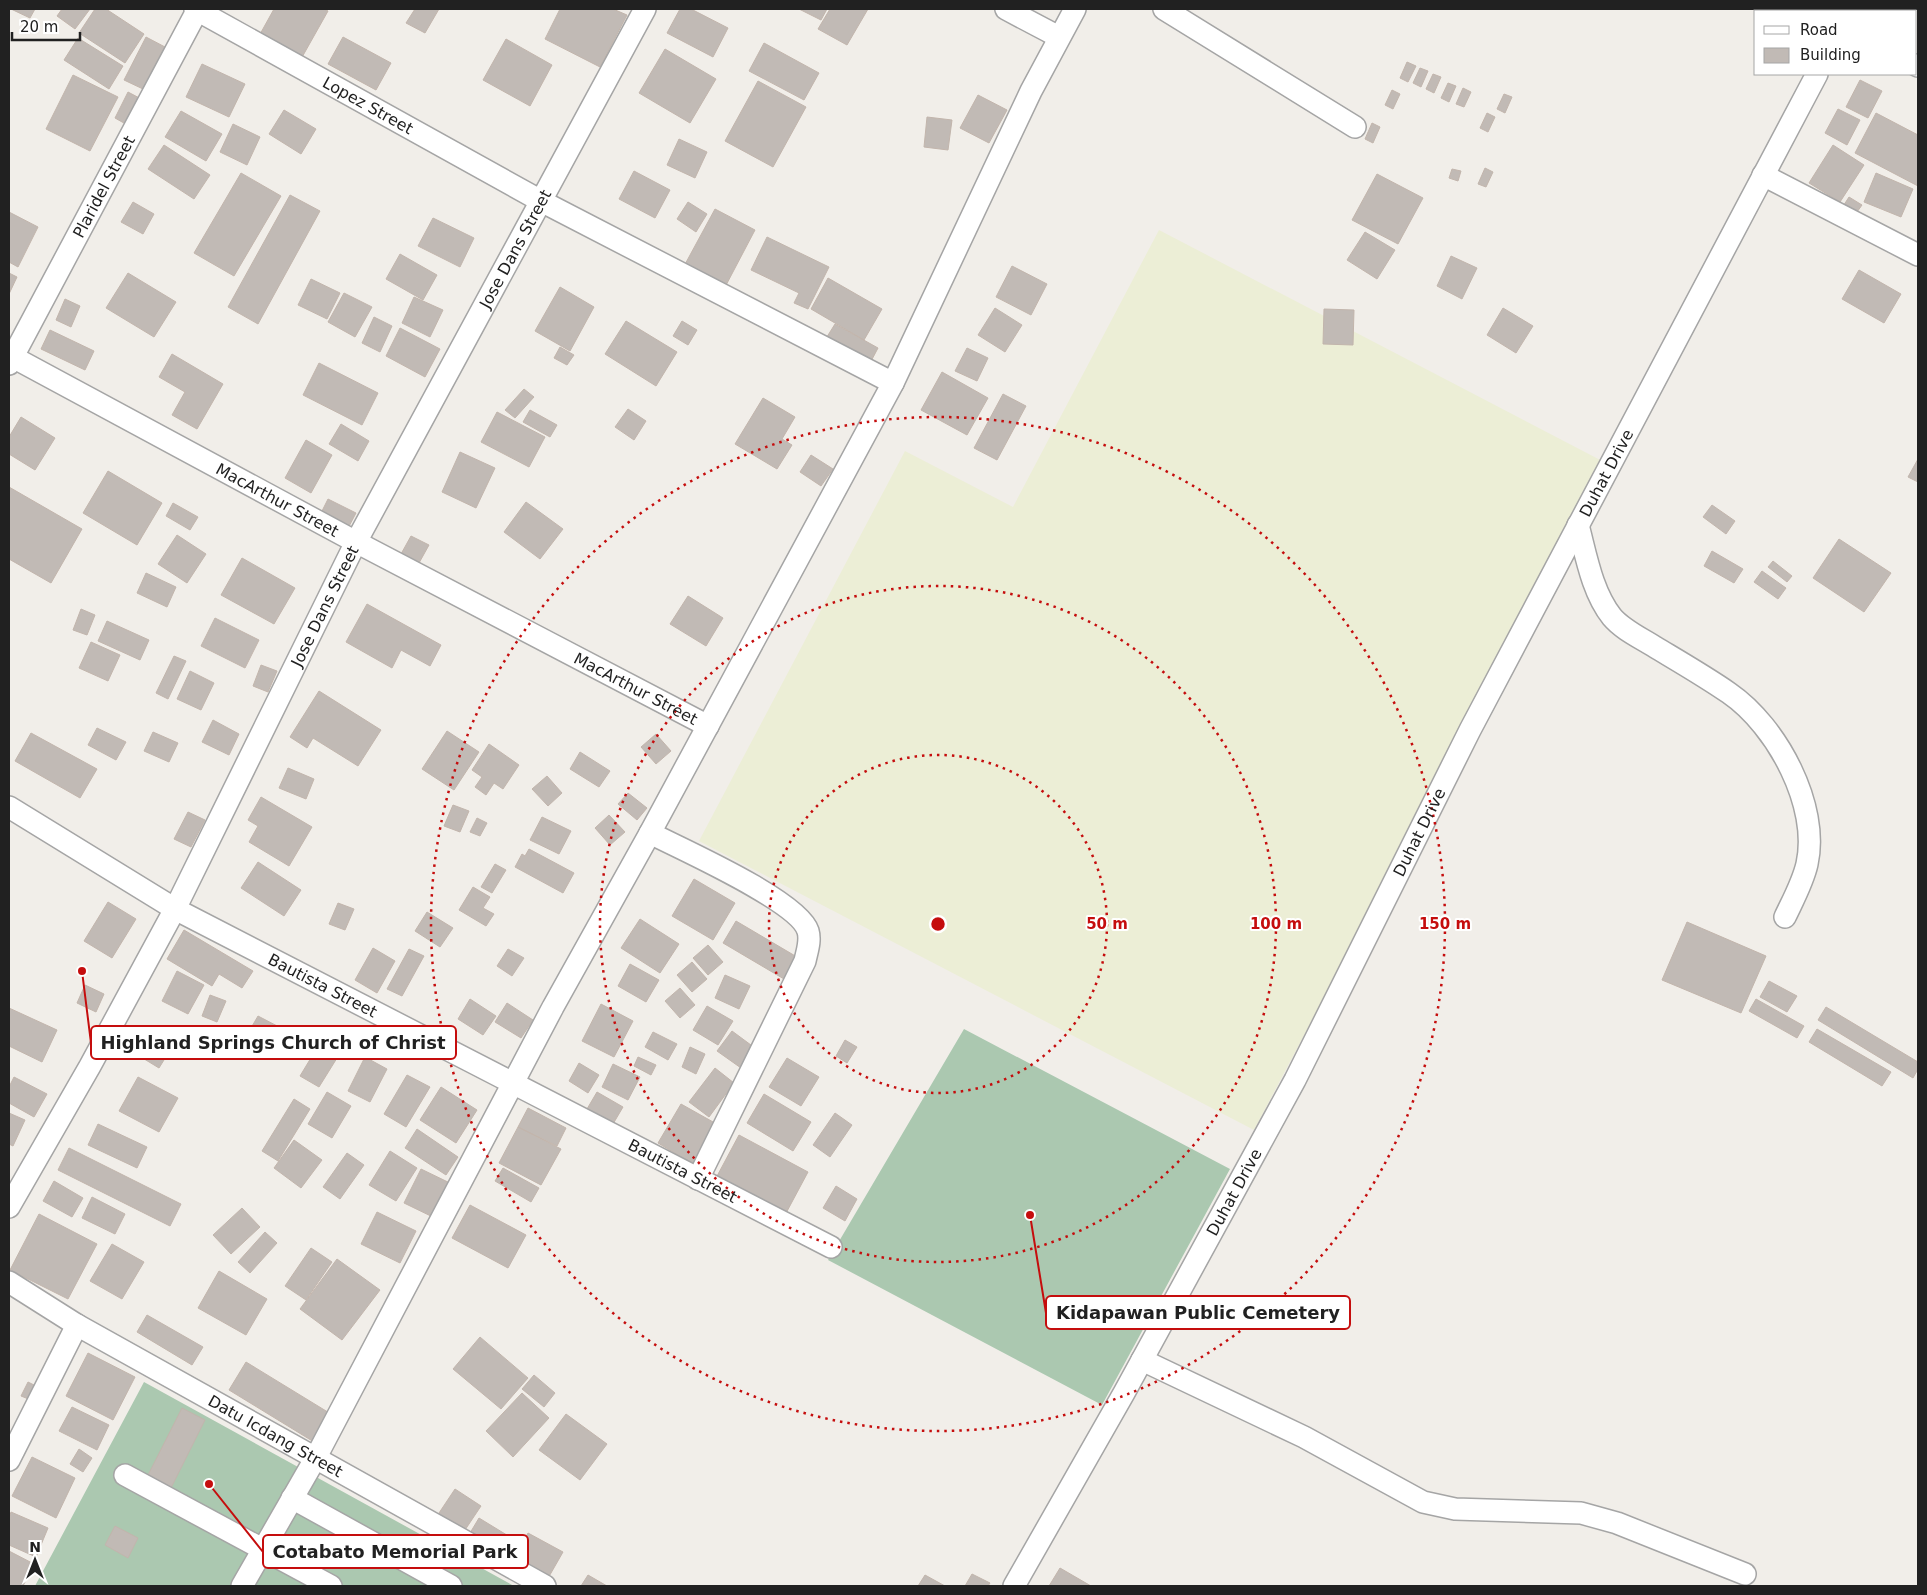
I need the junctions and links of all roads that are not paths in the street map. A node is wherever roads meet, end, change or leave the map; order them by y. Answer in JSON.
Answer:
{"nodes":[{"id":1,"x":197,"y":9,"type":"edge"},
{"id":2,"x":646,"y":9,"type":"edge"},
{"id":3,"x":1006,"y":9,"type":"edge"},
{"id":4,"x":1075,"y":9,"type":"edge"},
{"id":5,"x":1164,"y":9,"type":"edge"},
{"id":6,"x":1059,"y":37,"type":"junction"},
{"id":7,"x":1816,"y":75,"type":"edge"},
{"id":8,"x":1355,"y":127,"type":"dead end"},
{"id":9,"x":1763,"y":175,"type":"junction"},
{"id":10,"x":541,"y":200,"type":"junction"},
{"id":11,"x":1918,"y":256,"type":"edge"},
{"id":12,"x":10,"y":359,"type":"edge"},
{"id":13,"x":893,"y":383,"type":"junction"},
{"id":14,"x":1578,"y":525,"type":"junction"},
{"id":15,"x":356,"y":542,"type":"junction"},
{"id":16,"x":708,"y":726,"type":"junction"},
{"id":17,"x":9,"y":807,"type":"edge"},
{"id":18,"x":650,"y":833,"type":"junction"},
{"id":19,"x":175,"y":909,"type":"junction"},
{"id":20,"x":1785,"y":917,"type":"dead end"},
{"id":21,"x":514,"y":1083,"type":"junction"},
{"id":22,"x":698,"y":1179,"type":"junction"},
{"id":23,"x":9,"y":1207,"type":"edge"},
{"id":24,"x":831,"y":1248,"type":"dead end"},
{"id":25,"x":9,"y":1282,"type":"edge"},
{"id":26,"x":77,"y":1324,"type":"junction"},
{"id":27,"x":1142,"y":1360,"type":"junction"},
{"id":28,"x":12,"y":1446,"type":"edge"},
{"id":29,"x":315,"y":1459,"type":"junction"},
{"id":30,"x":126,"y":1475,"type":"dead end"},
{"id":31,"x":292,"y":1498,"type":"junction"},
{"id":32,"x":262,"y":1550,"type":"junction"},
{"id":33,"x":1745,"y":1574,"type":"dead end"},
{"id":34,"x":242,"y":1586,"type":"edge"},
{"id":35,"x":331,"y":1586,"type":"edge"},
{"id":36,"x":451,"y":1586,"type":"edge"},
{"id":37,"x":545,"y":1586,"type":"edge"},
{"id":38,"x":1014,"y":1586,"type":"edge"}],
"edges":[{"from":1,"to":10,"type":"street","name":"Lopez Street"},
{"from":1,"to":12,"type":"street","name":"Plaridel Street"},
{"from":2,"to":10,"type":"street","name":"Jose Dans Street"},
{"from":3,"to":6,"type":"street"},
{"from":4,"to":6,"type":"street"},
{"from":5,"to":8,"type":"street"},
{"from":6,"to":13,"type":"street"},
{"from":7,"to":9,"type":"street","name":"Duhat Drive"},
{"from":9,"to":11,"type":"street"},
{"from":9,"to":14,"type":"street","name":"Duhat Drive"},
{"from":10,"to":13,"type":"street","name":"Lopez Street"},
{"from":10,"to":15,"type":"street","name":"Jose Dans Street"},
{"from":12,"to":15,"type":"street","name":"MacArthur Street"},
{"from":13,"to":16,"type":"street"},
{"from":14,"to":20,"type":"street"},
{"from":14,"to":27,"type":"street","name":"Duhat Drive"},
{"from":15,"to":16,"type":"street","name":"MacArthur Street"},
{"from":15,"to":19,"type":"street","name":"Jose Dans Street"},
{"from":16,"to":18,"type":"street"},
{"from":17,"to":19,"type":"street","name":"Bautista Street"},
{"from":18,"to":21,"type":"street"},
{"from":18,"to":22,"type":"street"},
{"from":19,"to":21,"type":"street","name":"Bautista Street"},
{"from":19,"to":23,"type":"street","name":"Jose Dans Street"},
{"from":21,"to":22,"type":"street","name":"Bautista Street"},
{"from":21,"to":29,"type":"street"},
{"from":22,"to":24,"type":"street","name":"Bautista Street"},
{"from":25,"to":26,"type":"street","name":"Datu Icdang Street"},
{"from":26,"to":28,"type":"street"},
{"from":26,"to":29,"type":"street","name":"Datu Icdang Street"},
{"from":27,"to":33,"type":"street"},
{"from":27,"to":38,"type":"street","name":"Duhat Drive"},
{"from":29,"to":31,"type":"street"},
{"from":29,"to":37,"type":"street","name":"Datu Icdang Street"},
{"from":30,"to":32,"type":"street"},
{"from":31,"to":32,"type":"street"},
{"from":31,"to":36,"type":"street"},
{"from":32,"to":34,"type":"street"},
{"from":32,"to":35,"type":"street"}]}
